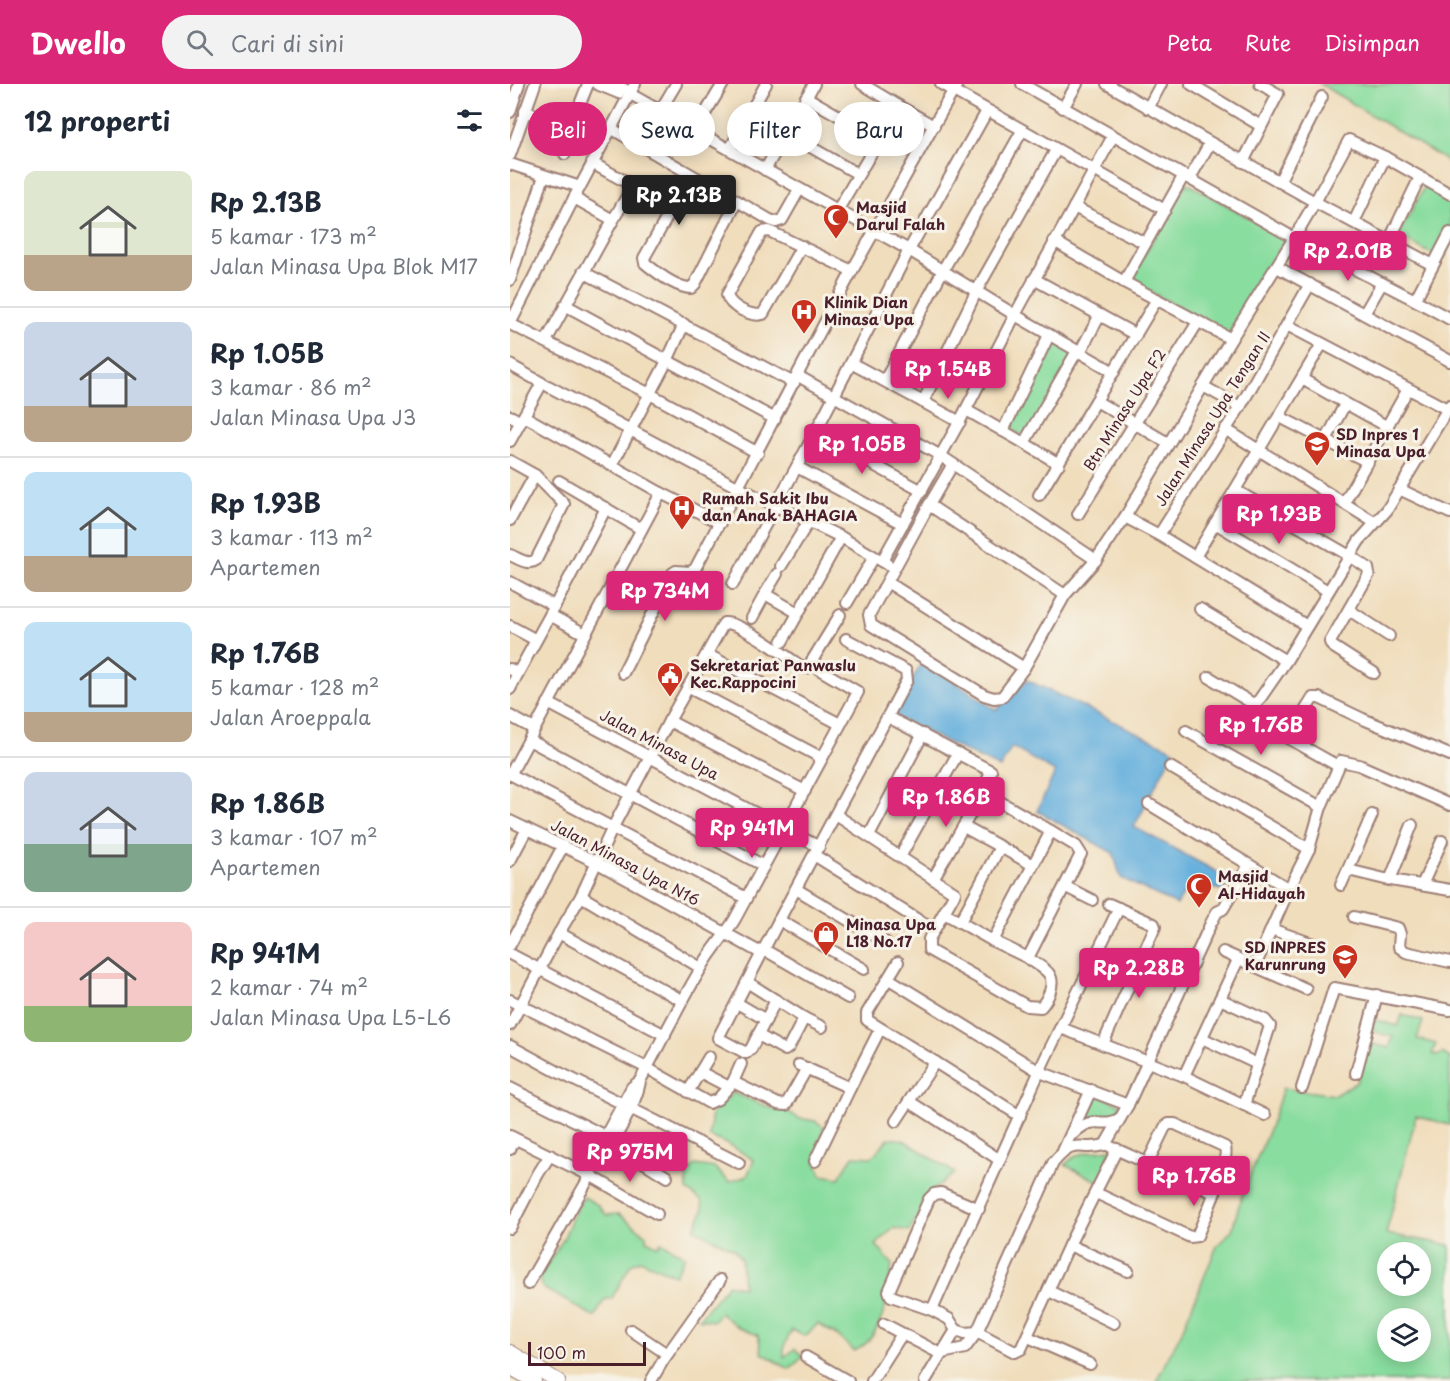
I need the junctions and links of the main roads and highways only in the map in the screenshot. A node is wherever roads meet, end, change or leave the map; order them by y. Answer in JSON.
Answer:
{"nodes":[{"id":1,"x":510,"y":1352,"type":"edge"},
{"id":2,"x":510,"y":1367,"type":"edge"},
{"id":3,"x":534,"y":1381,"type":"edge"},
{"id":4,"x":558,"y":1381,"type":"edge"}],
"edges":[{"from":1,"to":4,"type":"main road"},
{"from":2,"to":3,"type":"main road"}]}
